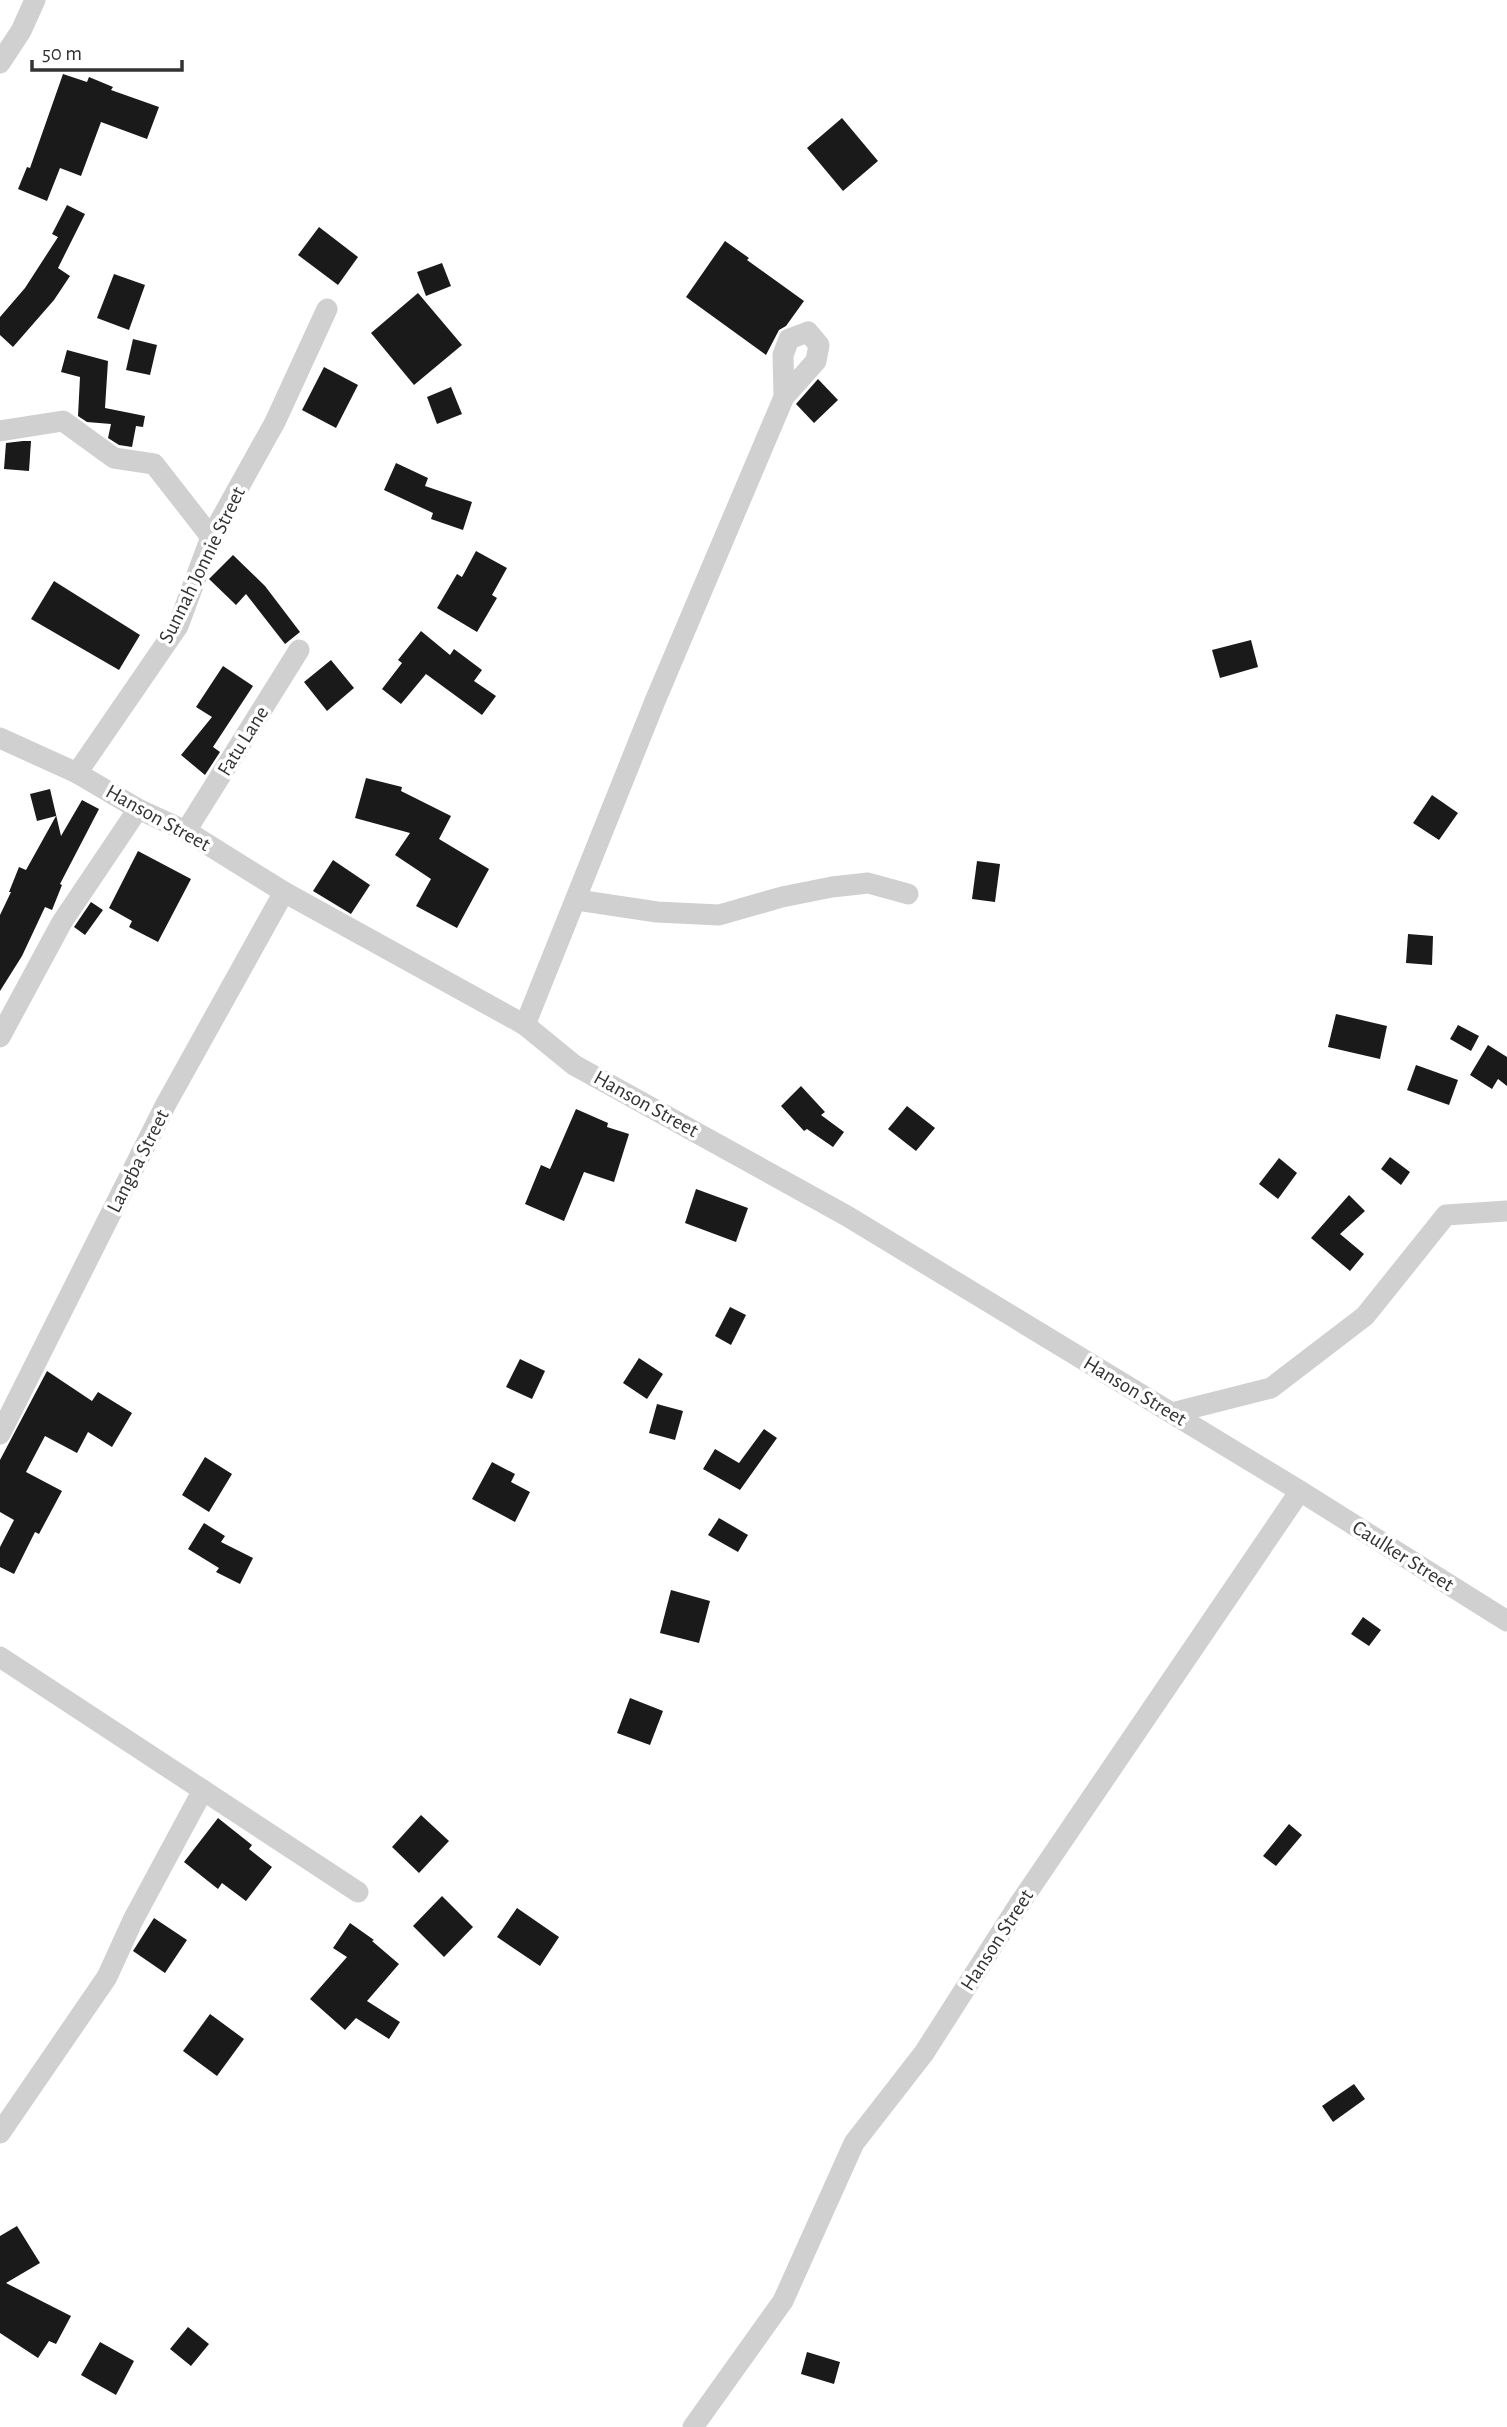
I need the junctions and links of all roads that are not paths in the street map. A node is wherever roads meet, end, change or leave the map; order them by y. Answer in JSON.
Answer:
{"nodes":[{"id":1,"x":35,"y":0,"type":"edge"},
{"id":2,"x":0,"y":62,"type":"edge"},
{"id":3,"x":327,"y":309,"type":"dead end"},
{"id":4,"x":784,"y":397,"type":"dead end"},
{"id":5,"x":0,"y":432,"type":"edge"},
{"id":6,"x":211,"y":537,"type":"junction"},
{"id":7,"x":299,"y":650,"type":"dead end"},
{"id":8,"x":0,"y":738,"type":"edge"},
{"id":9,"x":78,"y":773,"type":"junction"},
{"id":10,"x":138,"y":808,"type":"junction"},
{"id":11,"x":186,"y":831,"type":"junction"},
{"id":12,"x":285,"y":892,"type":"junction"},
{"id":13,"x":908,"y":894,"type":"dead end"},
{"id":14,"x":577,"y":900,"type":"junction"},
{"id":15,"x":525,"y":1025,"type":"junction"},
{"id":16,"x":0,"y":1037,"type":"edge"},
{"id":17,"x":1507,"y":1211,"type":"edge"},
{"id":18,"x":1172,"y":1413,"type":"junction"},
{"id":19,"x":0,"y":1434,"type":"edge"},
{"id":20,"x":1300,"y":1491,"type":"junction"},
{"id":21,"x":1507,"y":1621,"type":"edge"},
{"id":22,"x":0,"y":1657,"type":"edge"},
{"id":23,"x":203,"y":1790,"type":"junction"},
{"id":24,"x":358,"y":1892,"type":"dead end"},
{"id":25,"x":0,"y":2133,"type":"edge"},
{"id":26,"x":693,"y":2427,"type":"edge"}],
"edges":[{"from":1,"to":2,"type":"street"},
{"from":3,"to":6,"type":"street","name":"Sunnah Jonnie Street"},
{"from":4,"to":14,"type":"street"},
{"from":5,"to":6,"type":"street"},
{"from":6,"to":9,"type":"street","name":"Sunnah Jonnie Street"},
{"from":7,"to":11,"type":"street","name":"Fatu Lane"},
{"from":8,"to":9,"type":"street","name":"Hanson Street"},
{"from":9,"to":10,"type":"street","name":"Hanson Street"},
{"from":10,"to":11,"type":"street","name":"Hanson Street"},
{"from":10,"to":16,"type":"street"},
{"from":11,"to":12,"type":"street","name":"Hanson Street"},
{"from":12,"to":15,"type":"street","name":"Hanson Street"},
{"from":12,"to":19,"type":"street","name":"Langba Street"},
{"from":13,"to":14,"type":"street"},
{"from":14,"to":15,"type":"street"},
{"from":15,"to":18,"type":"street","name":"Hanson Street"},
{"from":17,"to":18,"type":"street"},
{"from":18,"to":20,"type":"street","name":"Hanson Street"},
{"from":20,"to":21,"type":"street","name":"Caulker Street"},
{"from":20,"to":26,"type":"street","name":"Hanson Street"},
{"from":22,"to":23,"type":"street"},
{"from":23,"to":24,"type":"street"},
{"from":23,"to":25,"type":"street"}]}
